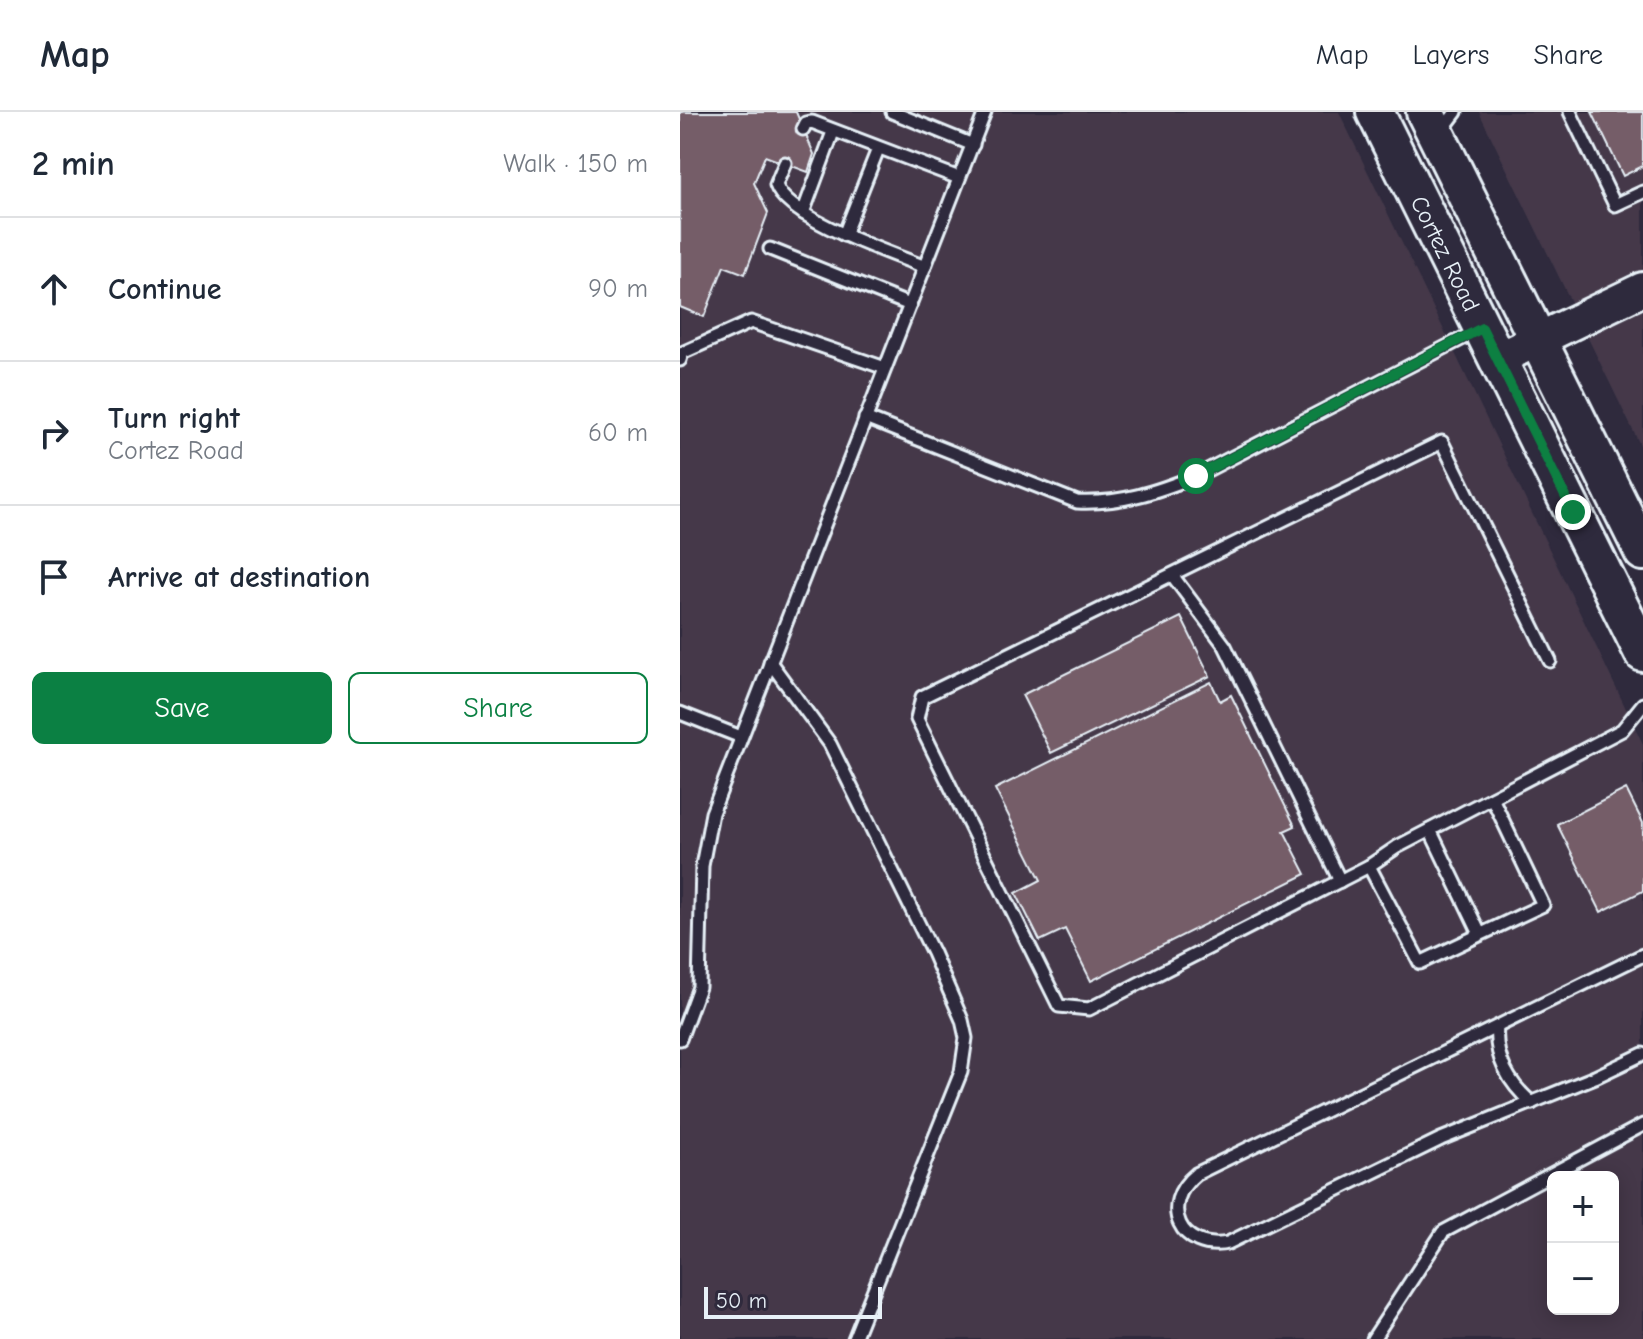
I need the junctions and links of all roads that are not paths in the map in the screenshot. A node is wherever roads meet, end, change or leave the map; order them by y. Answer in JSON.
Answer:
{"nodes":[{"id":1,"x":892,"y":112,"type":"edge"},
{"id":2,"x":985,"y":112,"type":"edge"},
{"id":3,"x":1375,"y":112,"type":"edge"},
{"id":4,"x":1570,"y":112,"type":"edge"},
{"id":5,"x":1439,"y":120,"type":"edge"},
{"id":6,"x":803,"y":129,"type":"dead end"},
{"id":7,"x":833,"y":132,"type":"junction"},
{"id":8,"x":973,"y":145,"type":"junction"},
{"id":9,"x":878,"y":149,"type":"junction"},
{"id":10,"x":785,"y":163,"type":"dead end"},
{"id":11,"x":959,"y":178,"type":"junction"},
{"id":12,"x":1643,"y":192,"type":"edge"},
{"id":13,"x":803,"y":213,"type":"junction"},
{"id":14,"x":844,"y":235,"type":"junction"},
{"id":15,"x":770,"y":249,"type":"dead end"},
{"id":16,"x":925,"y":267,"type":"junction"},
{"id":17,"x":1643,"y":289,"type":"edge"},
{"id":18,"x":910,"y":305,"type":"junction"},
{"id":19,"x":1538,"y":340,"type":"junction"},
{"id":20,"x":1490,"y":344,"type":"junction"},
{"id":21,"x":680,"y":360,"type":"edge"},
{"id":22,"x":885,"y":368,"type":"junction"},
{"id":23,"x":865,"y":418,"type":"junction"},
{"id":24,"x":1643,"y":552,"type":"edge"},
{"id":25,"x":1172,"y":575,"type":"junction"},
{"id":26,"x":1643,"y":653,"type":"edge"},
{"id":27,"x":1550,"y":661,"type":"dead end"},
{"id":28,"x":770,"y":662,"type":"junction"},
{"id":29,"x":1643,"y":704,"type":"edge"},
{"id":30,"x":680,"y":713,"type":"edge"},
{"id":31,"x":741,"y":737,"type":"junction"},
{"id":32,"x":1492,"y":798,"type":"junction"},
{"id":33,"x":1430,"y":830,"type":"junction"},
{"id":34,"x":1369,"y":866,"type":"junction"},
{"id":35,"x":1340,"y":881,"type":"junction"},
{"id":36,"x":1480,"y":934,"type":"junction"},
{"id":37,"x":1643,"y":955,"type":"edge"},
{"id":38,"x":1497,"y":1027,"type":"junction"},
{"id":39,"x":680,"y":1039,"type":"edge"},
{"id":40,"x":1643,"y":1054,"type":"edge"},
{"id":41,"x":1532,"y":1103,"type":"junction"},
{"id":42,"x":1643,"y":1125,"type":"edge"},
{"id":43,"x":854,"y":1339,"type":"edge"},
{"id":44,"x":1373,"y":1339,"type":"edge"}],
"edges":[{"from":1,"to":8,"type":"lane"},
{"from":2,"to":8,"type":"lane"},
{"from":3,"to":20,"type":"main road","name":"Cortez Road"},
{"from":4,"to":12,"type":"lane"},
{"from":5,"to":19,"type":"main road","name":"Cortez Road"},
{"from":6,"to":7,"type":"lane"},
{"from":7,"to":9,"type":"lane"},
{"from":7,"to":13,"type":"lane"},
{"from":8,"to":11,"type":"lane"},
{"from":9,"to":11,"type":"lane"},
{"from":9,"to":14,"type":"lane"},
{"from":10,"to":13,"type":"lane"},
{"from":11,"to":16,"type":"lane"},
{"from":13,"to":14,"type":"lane"},
{"from":14,"to":16,"type":"lane"},
{"from":15,"to":18,"type":"lane"},
{"from":16,"to":18,"type":"lane"},
{"from":17,"to":19,"type":"street"},
{"from":18,"to":22,"type":"lane"},
{"from":19,"to":20,"type":"street"},
{"from":19,"to":24,"type":"main road","name":"Cortez Road"},
{"from":20,"to":23,"type":"lane"},
{"from":20,"to":26,"type":"main road","name":"Cortez Road"},
{"from":21,"to":22,"type":"lane"},
{"from":22,"to":23,"type":"lane"},
{"from":23,"to":28,"type":"lane"},
{"from":25,"to":27,"type":"lane"},
{"from":25,"to":35,"type":"lane"},
{"from":25,"to":35,"type":"lane"},
{"from":28,"to":31,"type":"lane"},
{"from":28,"to":43,"type":"lane"},
{"from":29,"to":32,"type":"lane"},
{"from":30,"to":31,"type":"lane"},
{"from":31,"to":39,"type":"lane"},
{"from":32,"to":33,"type":"lane"},
{"from":32,"to":36,"type":"lane"},
{"from":33,"to":34,"type":"lane"},
{"from":33,"to":36,"type":"lane"},
{"from":34,"to":35,"type":"lane"},
{"from":34,"to":36,"type":"lane"},
{"from":37,"to":38,"type":"lane"},
{"from":38,"to":41,"type":"lane"},
{"from":38,"to":41,"type":"lane"},
{"from":40,"to":41,"type":"lane"},
{"from":42,"to":44,"type":"lane"}]}
